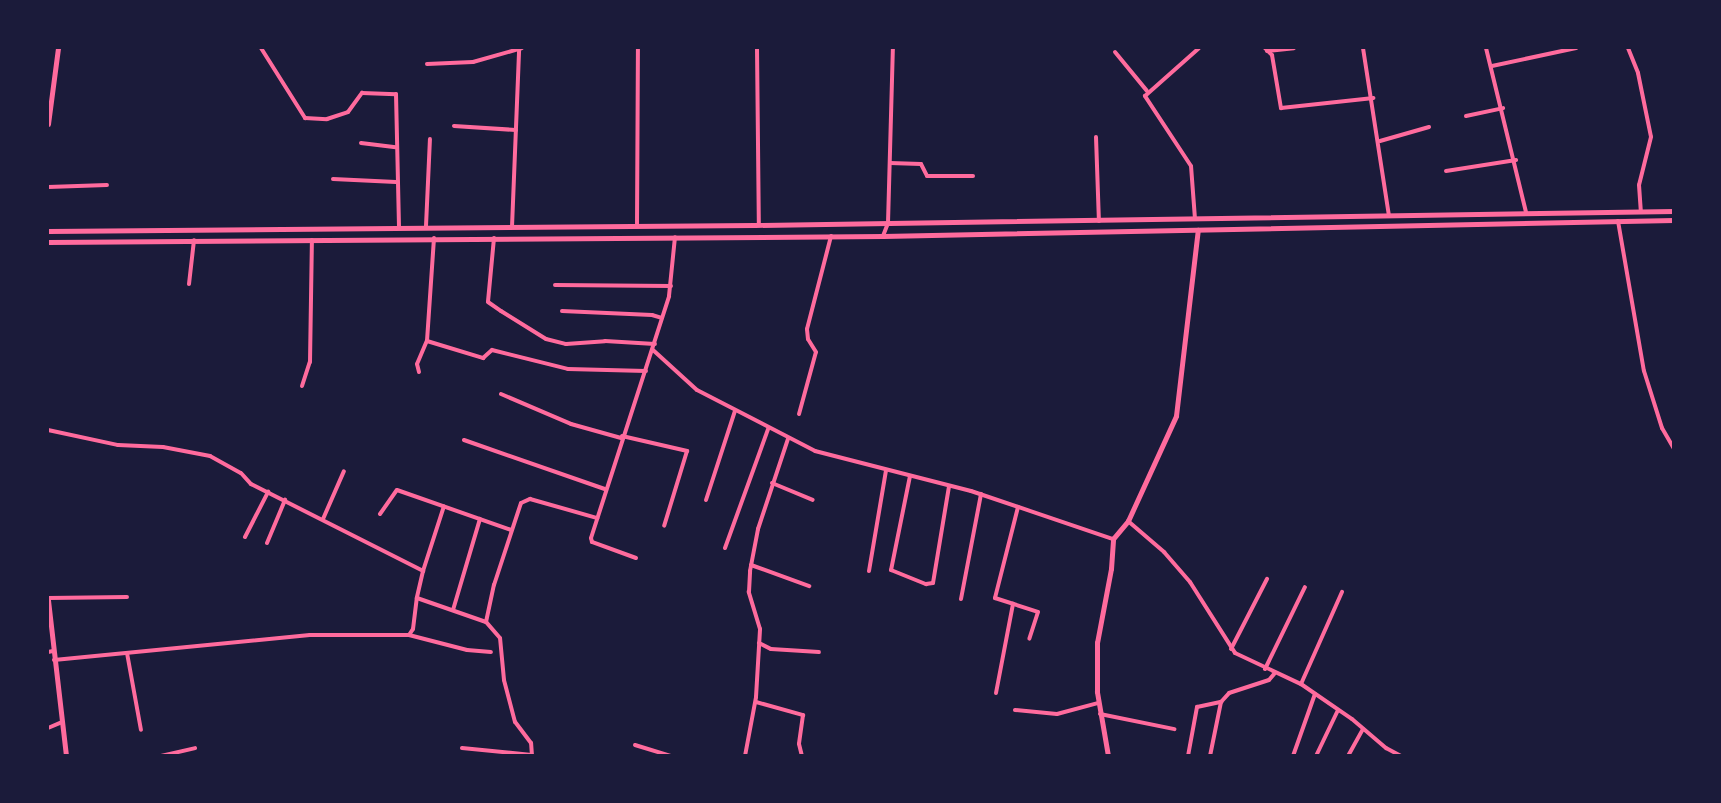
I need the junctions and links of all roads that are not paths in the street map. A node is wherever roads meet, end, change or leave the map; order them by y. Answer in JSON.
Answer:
{"nodes":[{"id":1,"x":58,"y":48,"type":"edge"},
{"id":2,"x":261,"y":48,"type":"edge"},
{"id":3,"x":520,"y":48,"type":"edge"},
{"id":4,"x":638,"y":48,"type":"edge"},
{"id":5,"x":757,"y":48,"type":"edge"},
{"id":6,"x":893,"y":48,"type":"edge"},
{"id":7,"x":1199,"y":48,"type":"edge"},
{"id":8,"x":1294,"y":48,"type":"edge"},
{"id":9,"x":1363,"y":48,"type":"edge"},
{"id":10,"x":1486,"y":48,"type":"edge"},
{"id":11,"x":1576,"y":48,"type":"edge"},
{"id":12,"x":1628,"y":48,"type":"edge"},
{"id":13,"x":1266,"y":49,"type":"edge"},
{"id":14,"x":1115,"y":52,"type":"dead end"},
{"id":15,"x":427,"y":64,"type":"dead end"},
{"id":16,"x":1492,"y":66,"type":"junction"},
{"id":17,"x":1147,"y":91,"type":"junction"},
{"id":18,"x":1373,"y":98,"type":"junction"},
{"id":19,"x":1503,"y":108,"type":"junction"},
{"id":20,"x":1466,"y":116,"type":"dead end"},
{"id":21,"x":48,"y":124,"type":"edge"},
{"id":22,"x":454,"y":126,"type":"dead end"},
{"id":23,"x":1429,"y":126,"type":"dead end"},
{"id":24,"x":516,"y":130,"type":"junction"},
{"id":25,"x":1096,"y":137,"type":"dead end"},
{"id":26,"x":430,"y":140,"type":"dead end"},
{"id":27,"x":1380,"y":141,"type":"junction"},
{"id":28,"x":361,"y":143,"type":"dead end"},
{"id":29,"x":396,"y":147,"type":"junction"},
{"id":30,"x":1516,"y":160,"type":"junction"},
{"id":31,"x":890,"y":163,"type":"junction"},
{"id":32,"x":1446,"y":171,"type":"dead end"},
{"id":33,"x":973,"y":176,"type":"dead end"},
{"id":34,"x":333,"y":178,"type":"dead end"},
{"id":35,"x":396,"y":182,"type":"junction"},
{"id":36,"x":106,"y":185,"type":"dead end"},
{"id":37,"x":48,"y":187,"type":"edge"},
{"id":38,"x":1641,"y":211,"type":"junction"},
{"id":39,"x":1674,"y":211,"type":"edge"},
{"id":40,"x":1526,"y":212,"type":"junction"},
{"id":41,"x":1369,"y":215,"type":"junction"},
{"id":42,"x":1390,"y":215,"type":"junction"},
{"id":43,"x":1195,"y":220,"type":"junction"},
{"id":44,"x":1674,"y":220,"type":"edge"},
{"id":45,"x":1099,"y":221,"type":"junction"},
{"id":46,"x":1618,"y":221,"type":"junction"},
{"id":47,"x":888,"y":224,"type":"junction"},
{"id":48,"x":759,"y":225,"type":"junction"},
{"id":49,"x":399,"y":226,"type":"junction"},
{"id":50,"x":426,"y":226,"type":"junction"},
{"id":51,"x":637,"y":226,"type":"junction"},
{"id":52,"x":451,"y":227,"type":"junction"},
{"id":53,"x":512,"y":227,"type":"junction"},
{"id":54,"x":1368,"y":227,"type":"junction"},
{"id":55,"x":1198,"y":230,"type":"junction"},
{"id":56,"x":48,"y":231,"type":"edge"},
{"id":57,"x":831,"y":236,"type":"junction"},
{"id":58,"x":883,"y":236,"type":"junction"},
{"id":59,"x":434,"y":237,"type":"junction"},
{"id":60,"x":451,"y":237,"type":"junction"},
{"id":61,"x":494,"y":237,"type":"junction"},
{"id":62,"x":675,"y":237,"type":"junction"},
{"id":63,"x":312,"y":239,"type":"junction"},
{"id":64,"x":194,"y":240,"type":"junction"},
{"id":65,"x":48,"y":242,"type":"edge"},
{"id":66,"x":189,"y":284,"type":"dead end"},
{"id":67,"x":555,"y":285,"type":"dead end"},
{"id":68,"x":671,"y":286,"type":"junction"},
{"id":69,"x":562,"y":312,"type":"dead end"},
{"id":70,"x":662,"y":318,"type":"junction"},
{"id":71,"x":427,"y":340,"type":"junction"},
{"id":72,"x":655,"y":344,"type":"junction"},
{"id":73,"x":653,"y":350,"type":"junction"},
{"id":74,"x":646,"y":371,"type":"junction"},
{"id":75,"x":419,"y":372,"type":"dead end"},
{"id":76,"x":302,"y":386,"type":"dead end"},
{"id":77,"x":501,"y":394,"type":"dead end"},
{"id":78,"x":735,"y":411,"type":"junction"},
{"id":79,"x":799,"y":414,"type":"dead end"},
{"id":80,"x":768,"y":429,"type":"junction"},
{"id":81,"x":48,"y":430,"type":"edge"},
{"id":82,"x":622,"y":437,"type":"junction"},
{"id":83,"x":788,"y":439,"type":"junction"},
{"id":84,"x":464,"y":440,"type":"dead end"},
{"id":85,"x":1674,"y":450,"type":"edge"},
{"id":86,"x":886,"y":470,"type":"junction"},
{"id":87,"x":344,"y":471,"type":"dead end"},
{"id":88,"x":910,"y":476,"type":"junction"},
{"id":89,"x":772,"y":483,"type":"junction"},
{"id":90,"x":949,"y":486,"type":"junction"},
{"id":91,"x":605,"y":489,"type":"junction"},
{"id":92,"x":268,"y":492,"type":"junction"},
{"id":93,"x":981,"y":494,"type":"junction"},
{"id":94,"x":285,"y":500,"type":"junction"},
{"id":95,"x":706,"y":500,"type":"dead end"},
{"id":96,"x":813,"y":500,"type":"dead end"},
{"id":97,"x":444,"y":506,"type":"junction"},
{"id":98,"x":1018,"y":507,"type":"junction"},
{"id":99,"x":380,"y":514,"type":"dead end"},
{"id":100,"x":597,"y":518,"type":"junction"},
{"id":101,"x":323,"y":519,"type":"junction"},
{"id":102,"x":480,"y":519,"type":"junction"},
{"id":103,"x":1128,"y":521,"type":"junction"},
{"id":104,"x":664,"y":526,"type":"dead end"},
{"id":105,"x":511,"y":530,"type":"junction"},
{"id":106,"x":245,"y":537,"type":"dead end"},
{"id":107,"x":1113,"y":539,"type":"junction"},
{"id":108,"x":267,"y":543,"type":"dead end"},
{"id":109,"x":725,"y":548,"type":"dead end"},
{"id":110,"x":636,"y":558,"type":"dead end"},
{"id":111,"x":751,"y":565,"type":"junction"},
{"id":112,"x":423,"y":571,"type":"junction"},
{"id":113,"x":869,"y":571,"type":"dead end"},
{"id":114,"x":1267,"y":579,"type":"dead end"},
{"id":115,"x":809,"y":586,"type":"dead end"},
{"id":116,"x":1305,"y":586,"type":"dead end"},
{"id":117,"x":1342,"y":592,"type":"dead end"},
{"id":118,"x":127,"y":597,"type":"dead end"},
{"id":119,"x":417,"y":598,"type":"junction"},
{"id":120,"x":961,"y":598,"type":"dead end"},
{"id":121,"x":48,"y":599,"type":"edge"},
{"id":122,"x":1013,"y":604,"type":"junction"},
{"id":123,"x":453,"y":610,"type":"junction"},
{"id":124,"x":486,"y":622,"type":"junction"},
{"id":125,"x":409,"y":634,"type":"junction"},
{"id":126,"x":1029,"y":639,"type":"dead end"},
{"id":127,"x":759,"y":643,"type":"junction"},
{"id":128,"x":1231,"y":649,"type":"junction"},
{"id":129,"x":50,"y":652,"type":"edge"},
{"id":130,"x":491,"y":652,"type":"dead end"},
{"id":131,"x":820,"y":652,"type":"dead end"},
{"id":132,"x":127,"y":653,"type":"junction"},
{"id":133,"x":54,"y":660,"type":"junction"},
{"id":134,"x":1265,"y":669,"type":"junction"},
{"id":135,"x":1274,"y":674,"type":"junction"},
{"id":136,"x":1301,"y":684,"type":"junction"},
{"id":137,"x":996,"y":693,"type":"dead end"},
{"id":138,"x":1315,"y":694,"type":"junction"},
{"id":139,"x":756,"y":702,"type":"junction"},
{"id":140,"x":1221,"y":702,"type":"junction"},
{"id":141,"x":1098,"y":703,"type":"junction"},
{"id":142,"x":1015,"y":710,"type":"dead end"},
{"id":143,"x":1338,"y":710,"type":"junction"},
{"id":144,"x":1100,"y":714,"type":"junction"},
{"id":145,"x":62,"y":722,"type":"junction"},
{"id":146,"x":48,"y":728,"type":"edge"},
{"id":147,"x":1174,"y":729,"type":"dead end"},
{"id":148,"x":1363,"y":729,"type":"junction"},
{"id":149,"x":141,"y":730,"type":"dead end"},
{"id":150,"x":635,"y":745,"type":"dead end"},
{"id":151,"x":195,"y":748,"type":"dead end"},
{"id":152,"x":462,"y":748,"type":"dead end"},
{"id":153,"x":532,"y":755,"type":"edge"},
{"id":154,"x":66,"y":756,"type":"edge"},
{"id":155,"x":161,"y":756,"type":"edge"},
{"id":156,"x":671,"y":756,"type":"edge"},
{"id":157,"x":745,"y":756,"type":"edge"},
{"id":158,"x":802,"y":756,"type":"edge"},
{"id":159,"x":1108,"y":756,"type":"edge"},
{"id":160,"x":1188,"y":756,"type":"edge"},
{"id":161,"x":1210,"y":756,"type":"edge"},
{"id":162,"x":1292,"y":756,"type":"edge"},
{"id":163,"x":1316,"y":756,"type":"edge"},
{"id":164,"x":1348,"y":756,"type":"edge"},
{"id":165,"x":1401,"y":756,"type":"edge"}],
"edges":[{"from":1,"to":21,"type":"main road"},
{"from":2,"to":29,"type":"street"},
{"from":3,"to":15,"type":"street"},
{"from":3,"to":24,"type":"street"},
{"from":4,"to":51,"type":"street"},
{"from":5,"to":48,"type":"street"},
{"from":6,"to":31,"type":"street"},
{"from":7,"to":17,"type":"street"},
{"from":8,"to":13,"type":"street"},
{"from":9,"to":18,"type":"street"},
{"from":10,"to":16,"type":"street"},
{"from":11,"to":16,"type":"street"},
{"from":12,"to":38,"type":"street"},
{"from":13,"to":18,"type":"street"},
{"from":14,"to":17,"type":"street"},
{"from":16,"to":19,"type":"street"},
{"from":17,"to":43,"type":"street"},
{"from":18,"to":27,"type":"street"},
{"from":19,"to":20,"type":"street"},
{"from":19,"to":30,"type":"street"},
{"from":22,"to":24,"type":"street"},
{"from":23,"to":27,"type":"street"},
{"from":24,"to":53,"type":"street"},
{"from":25,"to":45,"type":"street"},
{"from":26,"to":50,"type":"street"},
{"from":27,"to":42,"type":"street"},
{"from":28,"to":29,"type":"street"},
{"from":29,"to":35,"type":"street"},
{"from":30,"to":32,"type":"street"},
{"from":30,"to":40,"type":"street"},
{"from":31,"to":33,"type":"street"},
{"from":31,"to":47,"type":"street"},
{"from":34,"to":35,"type":"street"},
{"from":35,"to":49,"type":"street"},
{"from":36,"to":37,"type":"street"},
{"from":38,"to":39,"type":"main road"},
{"from":38,"to":40,"type":"main road"},
{"from":40,"to":42,"type":"main road"},
{"from":41,"to":42,"type":"main road"},
{"from":41,"to":43,"type":"main road"},
{"from":41,"to":54,"type":"main road"},
{"from":43,"to":45,"type":"main road"},
{"from":43,"to":55,"type":"main road"},
{"from":44,"to":46,"type":"main road"},
{"from":45,"to":47,"type":"main road"},
{"from":46,"to":54,"type":"main road"},
{"from":46,"to":85,"type":"street"},
{"from":47,"to":48,"type":"main road"},
{"from":47,"to":58,"type":"street"},
{"from":48,"to":51,"type":"main road"},
{"from":49,"to":50,"type":"main road"},
{"from":49,"to":56,"type":"main road"},
{"from":50,"to":52,"type":"main road"},
{"from":51,"to":53,"type":"main road"},
{"from":52,"to":53,"type":"main road"},
{"from":52,"to":60,"type":"main road"},
{"from":54,"to":55,"type":"main road"},
{"from":55,"to":58,"type":"main road"},
{"from":55,"to":103,"type":"street"},
{"from":57,"to":58,"type":"main road"},
{"from":57,"to":62,"type":"main road"},
{"from":57,"to":79,"type":"street"},
{"from":59,"to":60,"type":"main road"},
{"from":59,"to":63,"type":"main road"},
{"from":59,"to":71,"type":"street"},
{"from":60,"to":61,"type":"main road"},
{"from":61,"to":62,"type":"main road"},
{"from":61,"to":72,"type":"street"},
{"from":62,"to":68,"type":"street"},
{"from":63,"to":64,"type":"main road"},
{"from":63,"to":76,"type":"street"},
{"from":64,"to":65,"type":"main road"},
{"from":64,"to":66,"type":"street"},
{"from":67,"to":68,"type":"street"},
{"from":68,"to":70,"type":"street"},
{"from":69,"to":70,"type":"street"},
{"from":70,"to":72,"type":"street"},
{"from":71,"to":74,"type":"street"},
{"from":71,"to":75,"type":"street"},
{"from":72,"to":73,"type":"street"},
{"from":73,"to":74,"type":"street"},
{"from":73,"to":78,"type":"street"},
{"from":74,"to":82,"type":"street"},
{"from":77,"to":82,"type":"street"},
{"from":78,"to":80,"type":"street"},
{"from":78,"to":95,"type":"street"},
{"from":80,"to":83,"type":"street"},
{"from":80,"to":109,"type":"street"},
{"from":81,"to":92,"type":"street"},
{"from":82,"to":91,"type":"street"},
{"from":82,"to":104,"type":"street"},
{"from":83,"to":86,"type":"street"},
{"from":83,"to":89,"type":"street"},
{"from":84,"to":91,"type":"street"},
{"from":86,"to":88,"type":"street"},
{"from":86,"to":113,"type":"street"},
{"from":87,"to":101,"type":"street"},
{"from":88,"to":90,"type":"street"},
{"from":88,"to":90,"type":"street"},
{"from":89,"to":96,"type":"street"},
{"from":89,"to":111,"type":"street"},
{"from":90,"to":93,"type":"street"},
{"from":91,"to":100,"type":"street"},
{"from":92,"to":94,"type":"street"},
{"from":92,"to":106,"type":"street"},
{"from":93,"to":98,"type":"street"},
{"from":93,"to":120,"type":"street"},
{"from":94,"to":101,"type":"street"},
{"from":94,"to":108,"type":"street"},
{"from":97,"to":99,"type":"street"},
{"from":97,"to":102,"type":"street"},
{"from":97,"to":112,"type":"street"},
{"from":98,"to":107,"type":"street"},
{"from":98,"to":122,"type":"street"},
{"from":100,"to":105,"type":"street"},
{"from":100,"to":110,"type":"street"},
{"from":101,"to":112,"type":"street"},
{"from":102,"to":105,"type":"street"},
{"from":102,"to":123,"type":"street"},
{"from":103,"to":107,"type":"street"},
{"from":103,"to":128,"type":"street"},
{"from":105,"to":124,"type":"street"},
{"from":107,"to":141,"type":"street"},
{"from":111,"to":115,"type":"street"},
{"from":111,"to":127,"type":"street"},
{"from":112,"to":119,"type":"street"},
{"from":114,"to":128,"type":"street"},
{"from":116,"to":134,"type":"street"},
{"from":117,"to":136,"type":"street"},
{"from":118,"to":121,"type":"street"},
{"from":119,"to":123,"type":"street"},
{"from":119,"to":125,"type":"street"},
{"from":121,"to":129,"type":"main road"},
{"from":122,"to":126,"type":"street"},
{"from":122,"to":137,"type":"street"},
{"from":123,"to":124,"type":"street"},
{"from":124,"to":153,"type":"street"},
{"from":125,"to":130,"type":"street"},
{"from":125,"to":132,"type":"street"},
{"from":127,"to":131,"type":"street"},
{"from":127,"to":139,"type":"street"},
{"from":128,"to":134,"type":"street"},
{"from":129,"to":133,"type":"main road"},
{"from":132,"to":133,"type":"street"},
{"from":132,"to":149,"type":"street"},
{"from":133,"to":145,"type":"main road"},
{"from":134,"to":135,"type":"street"},
{"from":135,"to":136,"type":"street"},
{"from":135,"to":140,"type":"street"},
{"from":136,"to":138,"type":"street"},
{"from":138,"to":143,"type":"street"},
{"from":138,"to":162,"type":"street"},
{"from":139,"to":157,"type":"street"},
{"from":139,"to":158,"type":"street"},
{"from":140,"to":160,"type":"street"},
{"from":140,"to":161,"type":"street"},
{"from":141,"to":142,"type":"street"},
{"from":141,"to":144,"type":"street"},
{"from":143,"to":148,"type":"street"},
{"from":143,"to":163,"type":"street"},
{"from":144,"to":147,"type":"street"},
{"from":144,"to":159,"type":"street"},
{"from":145,"to":146,"type":"street"},
{"from":145,"to":154,"type":"main road"},
{"from":148,"to":164,"type":"street"},
{"from":148,"to":165,"type":"street"},
{"from":150,"to":156,"type":"street"},
{"from":151,"to":155,"type":"street"},
{"from":152,"to":153,"type":"street"}]}
